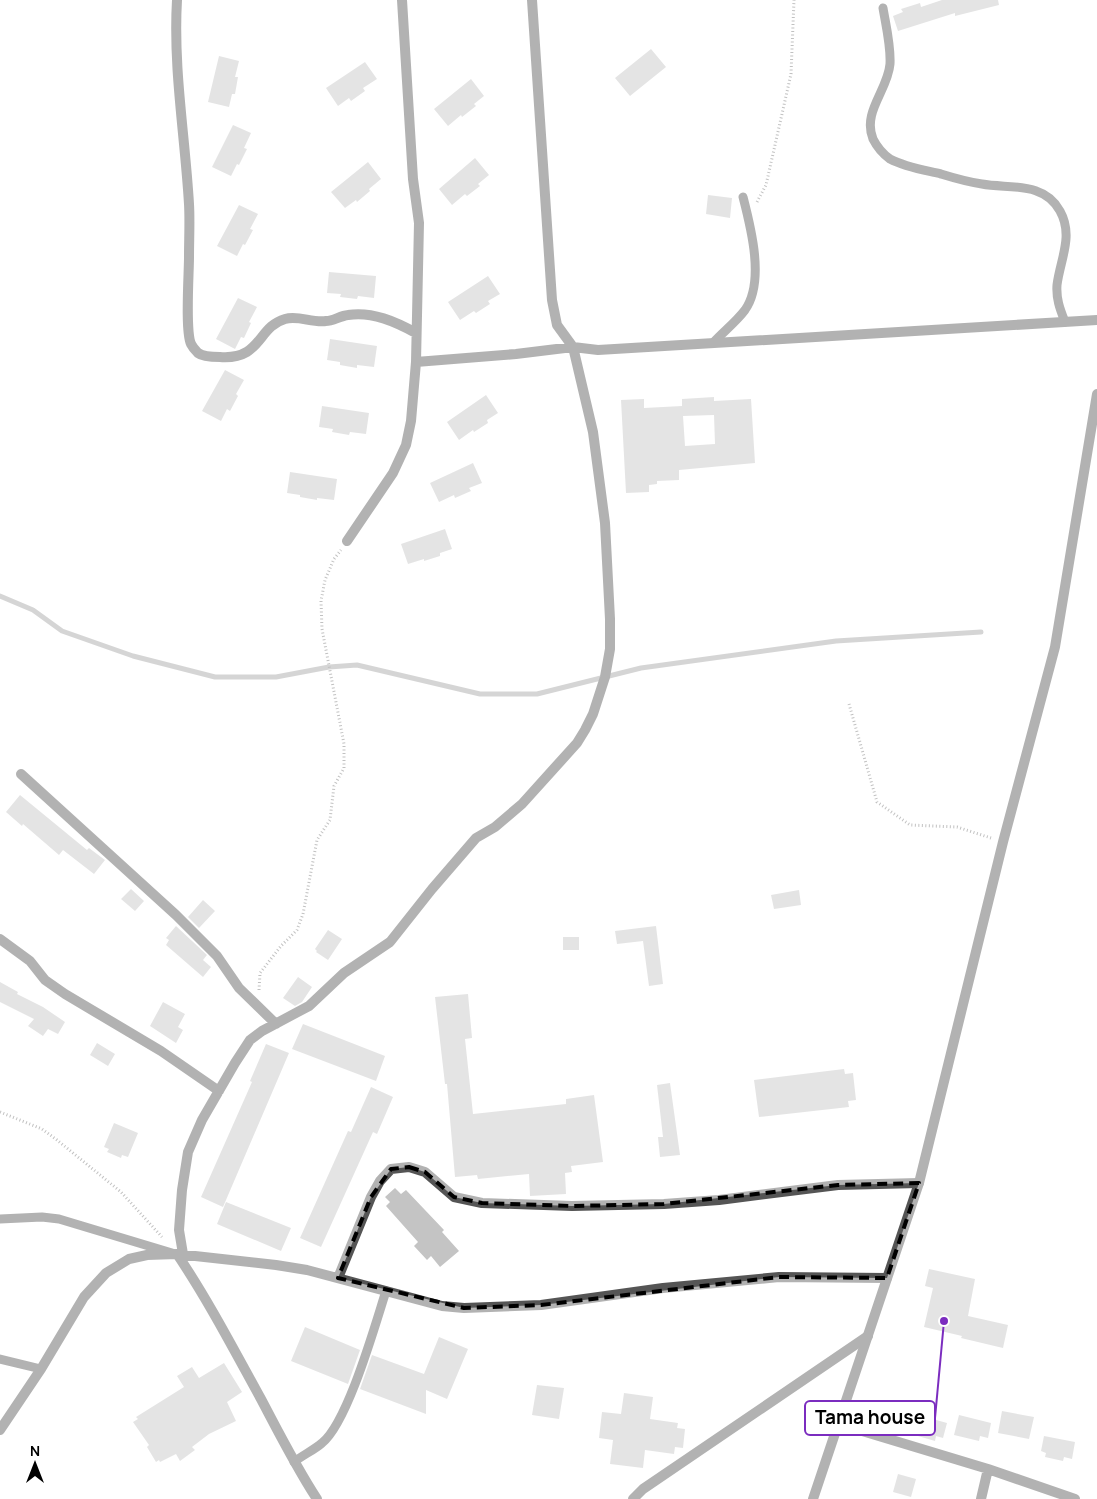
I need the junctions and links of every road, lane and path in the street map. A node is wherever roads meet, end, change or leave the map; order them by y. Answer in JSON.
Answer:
{"nodes":[{"id":1,"x":177,"y":0,"type":"edge"},
{"id":2,"x":402,"y":0,"type":"edge"},
{"id":3,"x":532,"y":0,"type":"edge"},
{"id":4,"x":794,"y":0,"type":"edge"},
{"id":5,"x":883,"y":8,"type":"dead end"},
{"id":6,"x":743,"y":197,"type":"dead end"},
{"id":7,"x":748,"y":217,"type":"junction"},
{"id":8,"x":1097,"y":320,"type":"edge"},
{"id":9,"x":1065,"y":322,"type":"junction"},
{"id":10,"x":416,"y":333,"type":"junction"},
{"id":11,"x":713,"y":344,"type":"junction"},
{"id":12,"x":573,"y":347,"type":"junction"},
{"id":13,"x":416,"y":362,"type":"junction"},
{"id":14,"x":1097,"y":394,"type":"edge"},
{"id":15,"x":1095,"y":426,"type":"edge"},
{"id":16,"x":347,"y":542,"type":"joint"},
{"id":17,"x":849,"y":704,"type":"dead end"},
{"id":18,"x":21,"y":774,"type":"dead end"},
{"id":19,"x":1003,"y":842,"type":"junction"},
{"id":20,"x":0,"y":939,"type":"edge"},
{"id":21,"x":260,"y":1008,"type":"junction"},
{"id":22,"x":276,"y":1024,"type":"junction"},
{"id":23,"x":219,"y":1091,"type":"junction"},
{"id":24,"x":0,"y":1112,"type":"edge"},
{"id":25,"x":919,"y":1183,"type":"junction"},
{"id":26,"x":0,"y":1219,"type":"edge"},
{"id":27,"x":180,"y":1254,"type":"junction"},
{"id":28,"x":338,"y":1278,"type":"junction"},
{"id":29,"x":887,"y":1278,"type":"junction"},
{"id":30,"x":386,"y":1290,"type":"junction"},
{"id":31,"x":868,"y":1336,"type":"junction"},
{"id":32,"x":0,"y":1359,"type":"edge"},
{"id":33,"x":42,"y":1369,"type":"junction"},
{"id":34,"x":839,"y":1424,"type":"junction"},
{"id":35,"x":0,"y":1430,"type":"edge"},
{"id":36,"x":294,"y":1462,"type":"junction"},
{"id":37,"x":988,"y":1470,"type":"junction"},
{"id":38,"x":317,"y":1499,"type":"edge"},
{"id":39,"x":633,"y":1499,"type":"edge"},
{"id":40,"x":812,"y":1499,"type":"edge"},
{"id":41,"x":981,"y":1499,"type":"edge"},
{"id":42,"x":1075,"y":1499,"type":"edge"}],
"edges":[{"from":1,"to":10,"type":"street"},
{"from":2,"to":10,"type":"street"},
{"from":3,"to":12,"type":"street"},
{"from":4,"to":7,"type":"path"},
{"from":5,"to":9,"type":"lane"},
{"from":6,"to":7,"type":"lane"},
{"from":7,"to":11,"type":"lane"},
{"from":8,"to":9,"type":"street"},
{"from":9,"to":11,"type":"street"},
{"from":10,"to":13,"type":"street"},
{"from":11,"to":12,"type":"street"},
{"from":12,"to":13,"type":"street"},
{"from":12,"to":22,"type":"street"},
{"from":13,"to":16,"type":"street"},
{"from":14,"to":15,"type":"street"},
{"from":15,"to":19,"type":"street"},
{"from":16,"to":21,"type":"path"},
{"from":17,"to":19,"type":"path"},
{"from":18,"to":21,"type":"street"},
{"from":19,"to":25,"type":"street"},
{"from":20,"to":23,"type":"street"},
{"from":21,"to":22,"type":"street"},
{"from":22,"to":23,"type":"street"},
{"from":23,"to":27,"type":"street"},
{"from":24,"to":27,"type":"path"},
{"from":25,"to":28,"type":"street"},
{"from":25,"to":29,"type":"street"},
{"from":26,"to":27,"type":"lane"},
{"from":27,"to":28,"type":"street"},
{"from":27,"to":33,"type":"street"},
{"from":27,"to":36,"type":"street"},
{"from":28,"to":30,"type":"street"},
{"from":29,"to":30,"type":"street"},
{"from":29,"to":31,"type":"street"},
{"from":30,"to":36,"type":"lane"},
{"from":31,"to":34,"type":"street"},
{"from":31,"to":39,"type":"street"},
{"from":32,"to":33,"type":"lane"},
{"from":33,"to":35,"type":"street"},
{"from":34,"to":37,"type":"street"},
{"from":34,"to":40,"type":"street"},
{"from":36,"to":38,"type":"street"},
{"from":37,"to":41,"type":"street"},
{"from":37,"to":42,"type":"street"}]}
